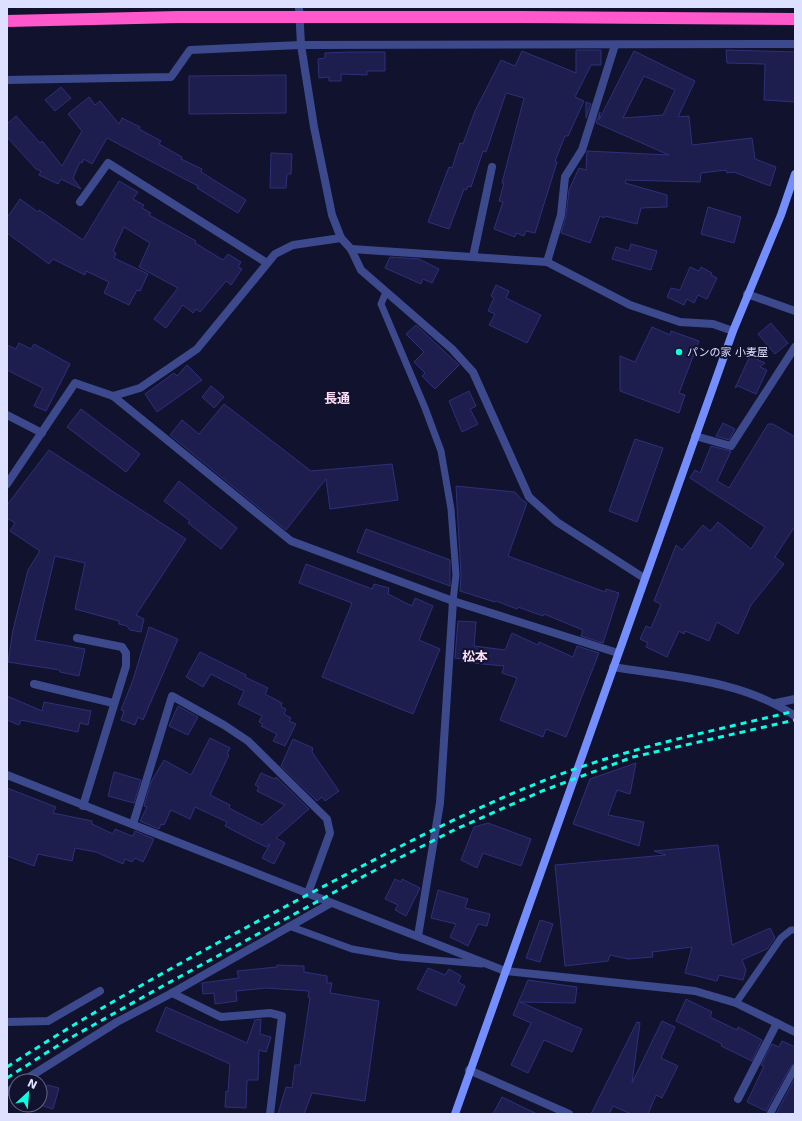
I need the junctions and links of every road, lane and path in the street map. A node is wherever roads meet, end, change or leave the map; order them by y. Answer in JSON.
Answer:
{"nodes":[{"id":1,"x":299,"y":7,"type":"edge"},
{"id":2,"x":795,"y":19,"type":"edge"},
{"id":3,"x":7,"y":21,"type":"edge"},
{"id":4,"x":795,"y":44,"type":"edge"},
{"id":5,"x":301,"y":45,"type":"junction"},
{"id":6,"x":615,"y":45,"type":"junction"},
{"id":7,"x":7,"y":80,"type":"edge"},
{"id":8,"x":492,"y":167,"type":"dead end"},
{"id":9,"x":795,"y":174,"type":"edge"},
{"id":10,"x":80,"y":202,"type":"dead end"},
{"id":11,"x":341,"y":238,"type":"junction"},
{"id":12,"x":351,"y":249,"type":"junction"},
{"id":13,"x":473,"y":257,"type":"junction"},
{"id":14,"x":547,"y":262,"type":"junction"},
{"id":15,"x":267,"y":263,"type":"junction"},
{"id":16,"x":386,"y":292,"type":"junction"},
{"id":17,"x":747,"y":294,"type":"junction"},
{"id":18,"x":795,"y":311,"type":"edge"},
{"id":19,"x":733,"y":332,"type":"junction"},
{"id":20,"x":795,"y":347,"type":"edge"},
{"id":21,"x":113,"y":396,"type":"junction"},
{"id":22,"x":7,"y":416,"type":"edge"},
{"id":23,"x":42,"y":433,"type":"junction"},
{"id":24,"x":695,"y":436,"type":"junction"},
{"id":25,"x":7,"y":484,"type":"edge"},
{"id":26,"x":644,"y":578,"type":"junction"},
{"id":27,"x":454,"y":601,"type":"junction"},
{"id":28,"x":77,"y":638,"type":"dead end"},
{"id":29,"x":618,"y":653,"type":"junction"},
{"id":30,"x":613,"y":667,"type":"junction"},
{"id":31,"x":34,"y":684,"type":"dead end"},
{"id":32,"x":795,"y":699,"type":"edge"},
{"id":33,"x":113,"y":703,"type":"junction"},
{"id":34,"x":776,"y":703,"type":"junction"},
{"id":35,"x":795,"y":716,"type":"edge"},
{"id":36,"x":7,"y":775,"type":"edge"},
{"id":37,"x":83,"y":806,"type":"junction"},
{"id":38,"x":133,"y":824,"type":"junction"},
{"id":39,"x":308,"y":893,"type":"junction"},
{"id":40,"x":330,"y":903,"type":"junction"},
{"id":41,"x":289,"y":926,"type":"junction"},
{"id":42,"x":795,"y":930,"type":"edge"},
{"id":43,"x":418,"y":936,"type":"junction"},
{"id":44,"x":488,"y":964,"type":"junction"},
{"id":45,"x":505,"y":970,"type":"junction"},
{"id":46,"x":100,"y":991,"type":"dead end"},
{"id":47,"x":172,"y":993,"type":"junction"},
{"id":48,"x":736,"y":1003,"type":"junction"},
{"id":49,"x":7,"y":1022,"type":"edge"},
{"id":50,"x":777,"y":1023,"type":"junction"},
{"id":51,"x":795,"y":1032,"type":"edge"},
{"id":52,"x":795,"y":1068,"type":"edge"},
{"id":53,"x":469,"y":1070,"type":"junction"},
{"id":54,"x":36,"y":1073,"type":"edge"},
{"id":55,"x":738,"y":1099,"type":"dead end"},
{"id":56,"x":270,"y":1114,"type":"edge"},
{"id":57,"x":455,"y":1114,"type":"edge"},
{"id":58,"x":569,"y":1114,"type":"edge"},
{"id":59,"x":770,"y":1114,"type":"edge"}],
"edges":[{"from":1,"to":5,"type":"street"},
{"from":2,"to":3,"type":"highway","bridge":true},
{"from":4,"to":6,"type":"street"},
{"from":5,"to":6,"type":"street"},
{"from":5,"to":7,"type":"street"},
{"from":5,"to":11,"type":"street"},
{"from":6,"to":14,"type":"street"},
{"from":8,"to":13,"type":"street"},
{"from":9,"to":17,"type":"street"},
{"from":10,"to":15,"type":"street"},
{"from":11,"to":12,"type":"street"},
{"from":11,"to":15,"type":"street"},
{"from":12,"to":13,"type":"street"},
{"from":12,"to":16,"type":"street"},
{"from":13,"to":14,"type":"street"},
{"from":14,"to":19,"type":"street"},
{"from":15,"to":21,"type":"street"},
{"from":16,"to":26,"type":"street"},
{"from":16,"to":27,"type":"lane"},
{"from":17,"to":18,"type":"street"},
{"from":17,"to":19,"type":"street"},
{"from":19,"to":24,"type":"street"},
{"from":20,"to":24,"type":"street"},
{"from":21,"to":23,"type":"street"},
{"from":21,"to":27,"type":"street"},
{"from":22,"to":23,"type":"street"},
{"from":23,"to":25,"type":"street"},
{"from":24,"to":26,"type":"street"},
{"from":26,"to":29,"type":"street"},
{"from":27,"to":29,"type":"street"},
{"from":27,"to":43,"type":"street"},
{"from":28,"to":33,"type":"street"},
{"from":29,"to":30,"type":"street"},
{"from":30,"to":34,"type":"street"},
{"from":30,"to":45,"type":"street"},
{"from":31,"to":33,"type":"street"},
{"from":32,"to":34,"type":"street"},
{"from":33,"to":37,"type":"street"},
{"from":34,"to":35,"type":"street"},
{"from":36,"to":37,"type":"street"},
{"from":37,"to":38,"type":"street"},
{"from":38,"to":39,"type":"street"},
{"from":38,"to":39,"type":"street"},
{"from":39,"to":40,"type":"street"},
{"from":40,"to":41,"type":"street"},
{"from":40,"to":43,"type":"street"},
{"from":41,"to":44,"type":"lane"},
{"from":41,"to":47,"type":"street"},
{"from":42,"to":48,"type":"lane"},
{"from":43,"to":44,"type":"street"},
{"from":44,"to":45,"type":"street"},
{"from":45,"to":48,"type":"street"},
{"from":45,"to":53,"type":"street"},
{"from":46,"to":49,"type":"street"},
{"from":47,"to":54,"type":"street"},
{"from":47,"to":56,"type":"street"},
{"from":48,"to":50,"type":"street"},
{"from":50,"to":51,"type":"street"},
{"from":50,"to":55,"type":"street"},
{"from":52,"to":59,"type":"lane"},
{"from":53,"to":57,"type":"street"},
{"from":53,"to":58,"type":"street"}]}
